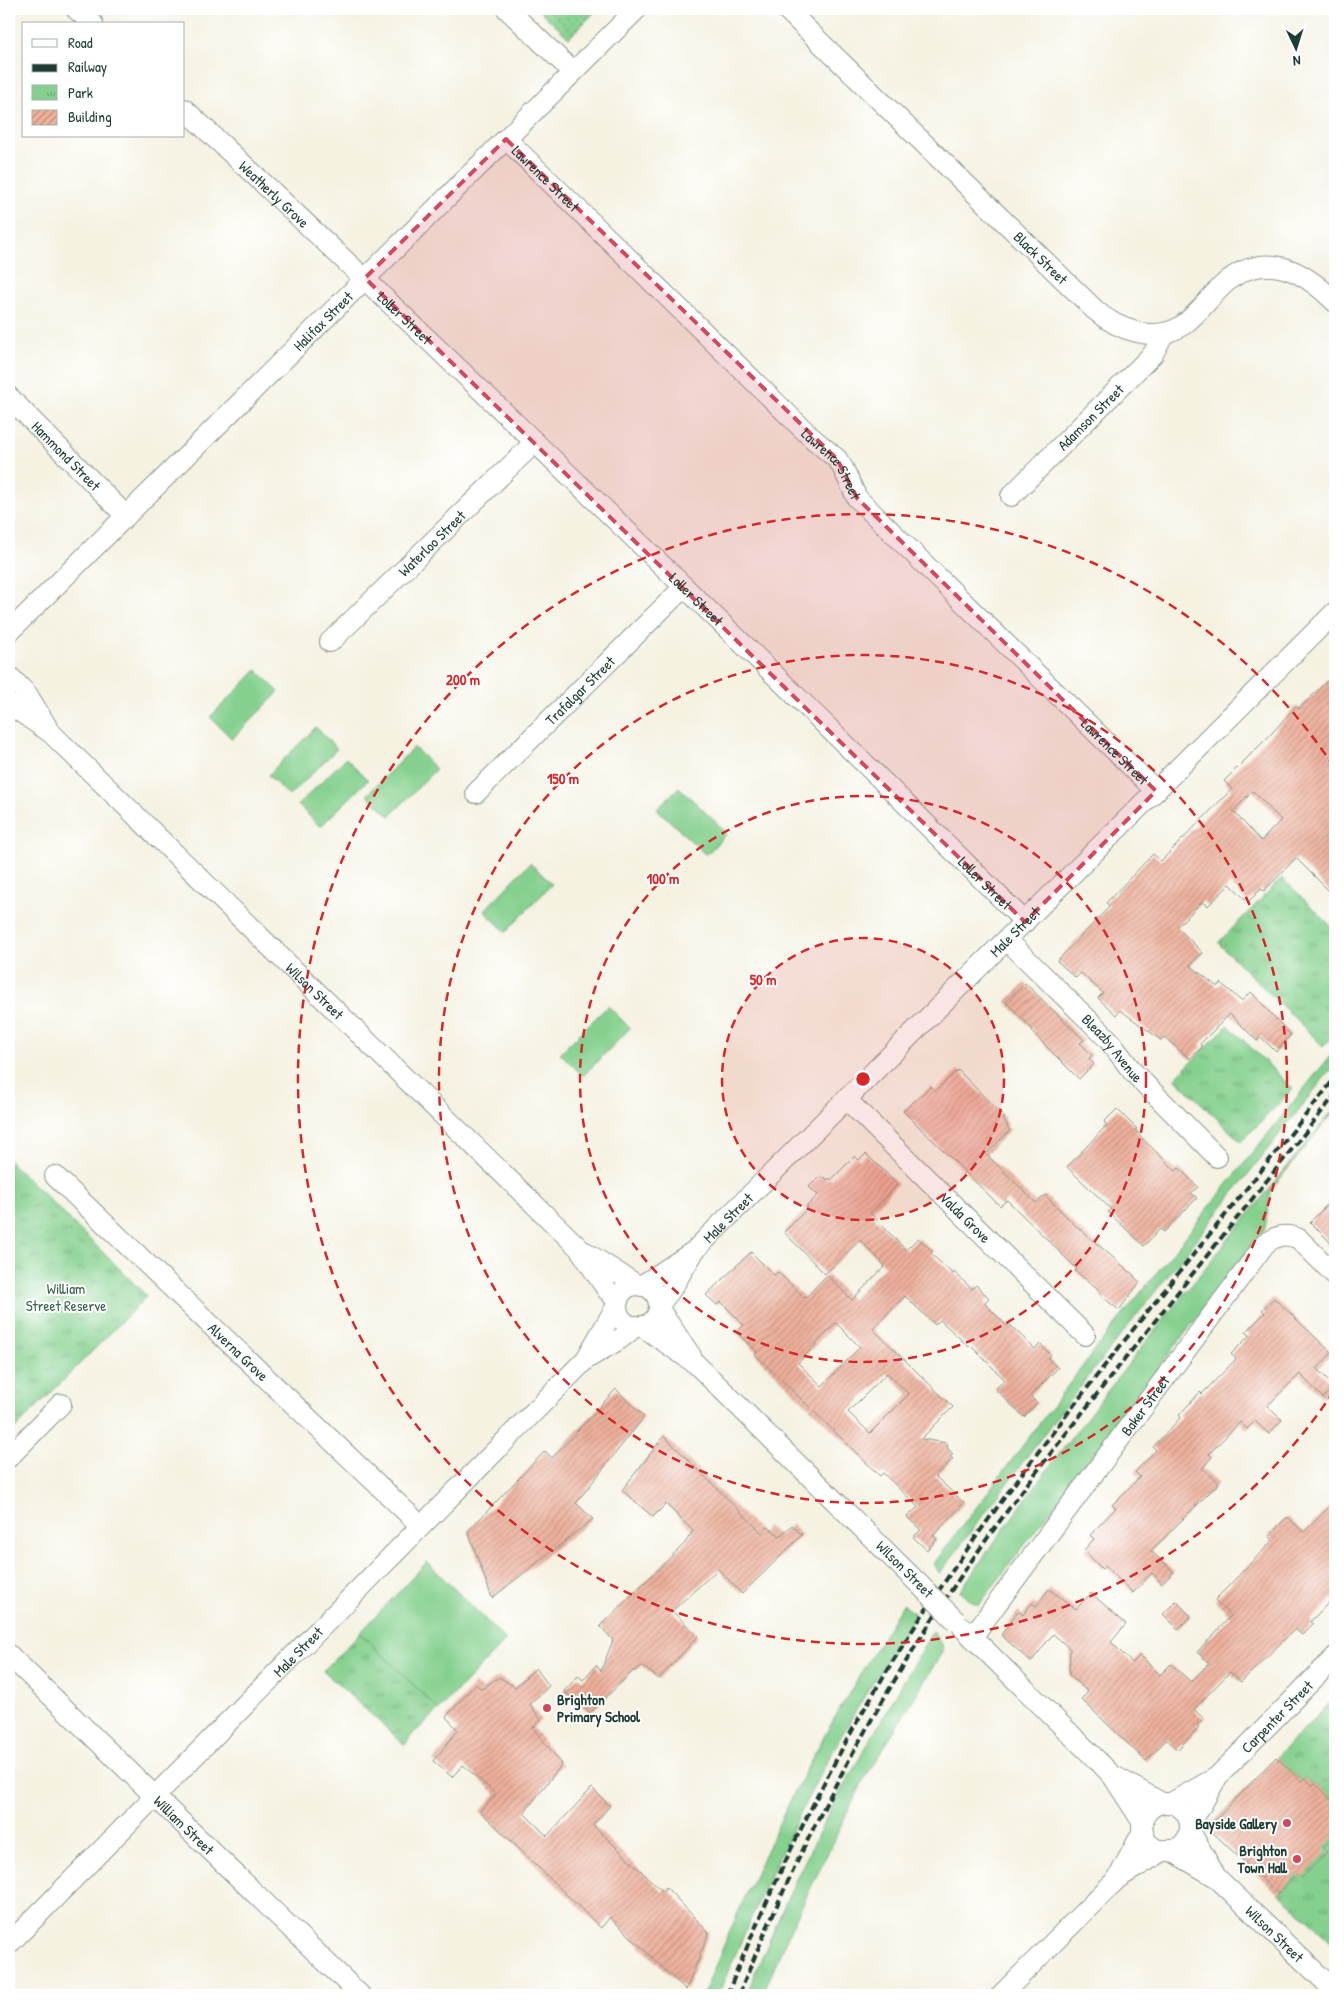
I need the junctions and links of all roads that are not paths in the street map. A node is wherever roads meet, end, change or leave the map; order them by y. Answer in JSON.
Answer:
{"nodes":[{"id":1,"x":76,"y":9,"type":"edge"},
{"id":2,"x":507,"y":9,"type":"edge"},
{"id":3,"x":637,"y":9,"type":"edge"},
{"id":4,"x":786,"y":9,"type":"edge"},
{"id":5,"x":90,"y":22,"type":"edge"},
{"id":6,"x":573,"y":72,"type":"junction"},
{"id":7,"x":185,"y":110,"type":"edge"},
{"id":8,"x":506,"y":139,"type":"junction"},
{"id":9,"x":365,"y":278,"type":"junction"},
{"id":10,"x":1335,"y":302,"type":"edge"},
{"id":11,"x":1164,"y":332,"type":"junction"},
{"id":12,"x":9,"y":397,"type":"edge"},
{"id":13,"x":534,"y":443,"type":"junction"},
{"id":14,"x":1011,"y":496,"type":"dead end"},
{"id":15,"x":126,"y":516,"type":"junction"},
{"id":16,"x":684,"y":587,"type":"junction"},
{"id":17,"x":1334,"y":616,"type":"edge"},
{"id":18,"x":9,"y":632,"type":"edge"},
{"id":19,"x":330,"y":642,"type":"dead end"},
{"id":20,"x":9,"y":676,"type":"edge"},
{"id":21,"x":9,"y":704,"type":"edge"},
{"id":22,"x":51,"y":733,"type":"junction"},
{"id":23,"x":1156,"y":791,"type":"junction"},
{"id":24,"x":476,"y":793,"type":"dead end"},
{"id":25,"x":1025,"y":922,"type":"junction"},
{"id":26,"x":1007,"y":940,"type":"junction"},
{"id":27,"x":846,"y":1099,"type":"junction"},
{"id":28,"x":1217,"y":1157,"type":"dead end"},
{"id":29,"x":55,"y":1176,"type":"dead end"},
{"id":30,"x":579,"y":1248,"type":"junction"},
{"id":31,"x":694,"y":1251,"type":"junction"},
{"id":32,"x":1335,"y":1275,"type":"edge"},
{"id":33,"x":639,"y":1285,"type":"junction"},
{"id":34,"x":618,"y":1303,"type":"junction"},
{"id":35,"x":659,"y":1307,"type":"junction"},
{"id":36,"x":639,"y":1326,"type":"junction"},
{"id":37,"x":1085,"y":1335,"type":"dead end"},
{"id":38,"x":586,"y":1358,"type":"junction"},
{"id":39,"x":696,"y":1364,"type":"junction"},
{"id":40,"x":60,"y":1404,"type":"dead end"},
{"id":41,"x":9,"y":1457,"type":"edge"},
{"id":42,"x":420,"y":1526,"type":"junction"},
{"id":43,"x":972,"y":1637,"type":"junction"},
{"id":44,"x":9,"y":1655,"type":"edge"},
{"id":45,"x":1335,"y":1656,"type":"edge"},
{"id":46,"x":1112,"y":1775,"type":"junction"},
{"id":47,"x":1217,"y":1777,"type":"junction"},
{"id":48,"x":154,"y":1797,"type":"junction"},
{"id":49,"x":1166,"y":1803,"type":"junction"},
{"id":50,"x":1143,"y":1827,"type":"junction"},
{"id":51,"x":1190,"y":1828,"type":"junction"},
{"id":52,"x":1168,"y":1850,"type":"junction"},
{"id":53,"x":1216,"y":1877,"type":"junction"},
{"id":54,"x":1118,"y":1878,"type":"junction"},
{"id":55,"x":9,"y":1944,"type":"edge"},
{"id":56,"x":1335,"y":1991,"type":"edge"},
{"id":57,"x":360,"y":1995,"type":"edge"},
{"id":58,"x":1001,"y":1995,"type":"edge"}],
"edges":[{"from":1,"to":5,"type":"street"},
{"from":2,"to":6,"type":"street"},
{"from":3,"to":6,"type":"street","name":"Halifax Street"},
{"from":4,"to":11,"type":"street","name":"Black Street"},
{"from":6,"to":8,"type":"street","name":"Halifax Street"},
{"from":7,"to":9,"type":"street","name":"Weatherly Grove"},
{"from":8,"to":9,"type":"street","name":"Halifax Street"},
{"from":8,"to":23,"type":"street","name":"Lawrence Street"},
{"from":9,"to":13,"type":"street","name":"Loller Street"},
{"from":9,"to":15,"type":"street","name":"Halifax Street"},
{"from":10,"to":11,"type":"street","name":"Black Street"},
{"from":11,"to":14,"type":"street","name":"Adamson Street"},
{"from":12,"to":15,"type":"street","name":"Hammond Street"},
{"from":13,"to":16,"type":"street","name":"Loller Street"},
{"from":13,"to":19,"type":"street","name":"Waterloo Street"},
{"from":15,"to":18,"type":"street","name":"Halifax Street"},
{"from":16,"to":24,"type":"street","name":"Trafalgar Street"},
{"from":16,"to":25,"type":"street","name":"Loller Street"},
{"from":17,"to":23,"type":"street","name":"Male Street"},
{"from":20,"to":22,"type":"street","name":"Wilson Street"},
{"from":21,"to":22,"type":"street","name":"Wilson Street"},
{"from":22,"to":30,"type":"street","name":"Wilson Street"},
{"from":23,"to":25,"type":"street","name":"Male Street"},
{"from":25,"to":26,"type":"street","name":"Male Street"},
{"from":26,"to":27,"type":"street","name":"Male Street"},
{"from":26,"to":28,"type":"street","name":"Bleazby Avenue"},
{"from":27,"to":31,"type":"street","name":"Male Street"},
{"from":27,"to":37,"type":"street","name":"Valda Grove"},
{"from":29,"to":42,"type":"street","name":"Alverna Grove"},
{"from":30,"to":33,"type":"street","name":"Wilson Street"},
{"from":30,"to":34,"type":"street","name":"Wilson Street"},
{"from":31,"to":33,"type":"street","name":"Male Street"},
{"from":31,"to":35,"type":"street","name":"Male Street"},
{"from":32,"to":43,"type":"street","name":"Baker Street"},
{"from":33,"to":34,"type":"street"},
{"from":33,"to":35,"type":"street"},
{"from":34,"to":36,"type":"street"},
{"from":34,"to":38,"type":"street","name":"Male Street"},
{"from":35,"to":36,"type":"street"},
{"from":35,"to":39,"type":"street","name":"Wilson Street"},
{"from":36,"to":38,"type":"street","name":"Male Street"},
{"from":36,"to":39,"type":"street","name":"Wilson Street"},
{"from":38,"to":42,"type":"street","name":"Male Street"},
{"from":39,"to":43,"type":"street","name":"Wilson Street","bridge":true},
{"from":40,"to":41,"type":"street"},
{"from":42,"to":48,"type":"street","name":"Male Street"},
{"from":43,"to":46,"type":"street","name":"Wilson Street"},
{"from":44,"to":48,"type":"street","name":"William Street"},
{"from":45,"to":47,"type":"street","name":"Carpenter Street"},
{"from":46,"to":49,"type":"street","name":"Wilson Street"},
{"from":46,"to":50,"type":"street","name":"Wilson Street"},
{"from":47,"to":49,"type":"street","name":"Carpenter Street"},
{"from":47,"to":51,"type":"street","name":"Carpenter Street"},
{"from":48,"to":55,"type":"street","name":"Male Street"},
{"from":48,"to":57,"type":"street","name":"William Street"},
{"from":49,"to":50,"type":"street"},
{"from":49,"to":51,"type":"street"},
{"from":50,"to":52,"type":"street"},
{"from":50,"to":54,"type":"street"},
{"from":51,"to":52,"type":"street"},
{"from":51,"to":53,"type":"street","name":"Wilson Street"},
{"from":52,"to":53,"type":"street","name":"Wilson Street"},
{"from":52,"to":54,"type":"street"},
{"from":53,"to":56,"type":"street","name":"Wilson Street"},
{"from":54,"to":58,"type":"street"}]}
